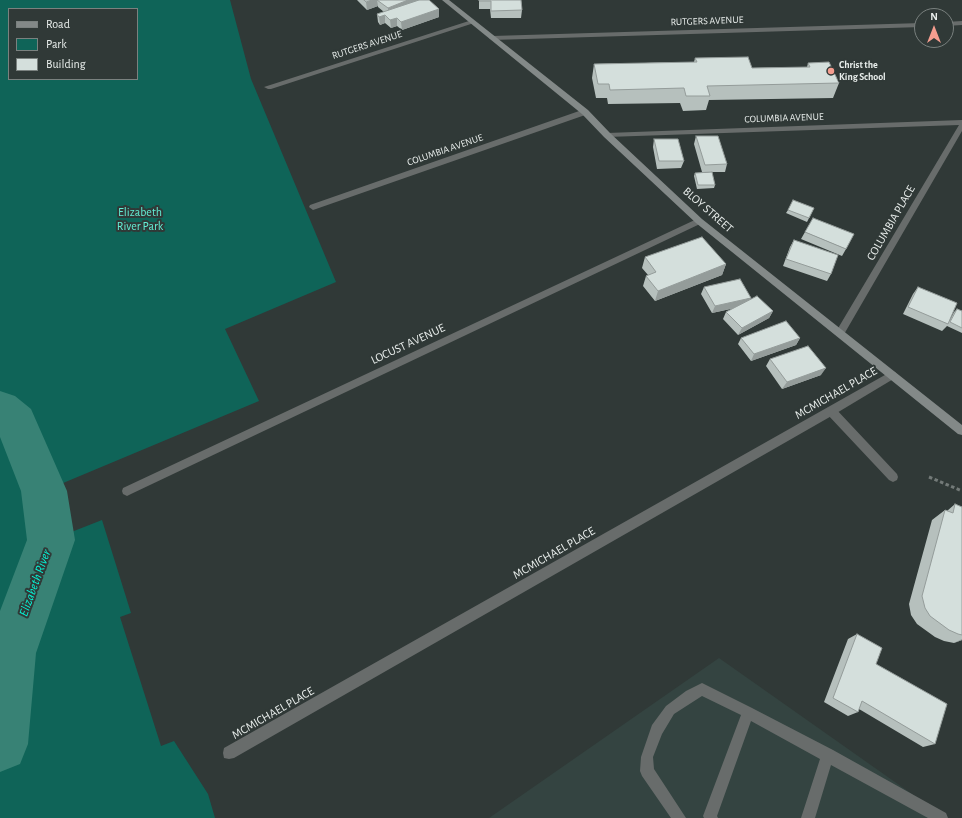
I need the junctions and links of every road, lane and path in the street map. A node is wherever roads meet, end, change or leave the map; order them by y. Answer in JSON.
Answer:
{"nodes":[{"id":1,"x":444,"y":0,"type":"edge"},
{"id":2,"x":472,"y":22,"type":"junction"},
{"id":3,"x":914,"y":25,"type":"edge"},
{"id":4,"x":492,"y":38,"type":"junction"},
{"id":5,"x":268,"y":87,"type":"dead end"},
{"id":6,"x":585,"y":112,"type":"junction"},
{"id":7,"x":962,"y":122,"type":"edge"},
{"id":8,"x":962,"y":125,"type":"edge"},
{"id":9,"x":607,"y":135,"type":"junction"},
{"id":10,"x":312,"y":207,"type":"dead end"},
{"id":11,"x":699,"y":221,"type":"junction"},
{"id":12,"x":840,"y":333,"type":"junction"},
{"id":13,"x":892,"y":375,"type":"junction"},
{"id":14,"x":831,"y":411,"type":"junction"},
{"id":15,"x":962,"y":431,"type":"edge"},
{"id":16,"x":892,"y":476,"type":"dead end"},
{"id":17,"x":929,"y":476,"type":"dead end"},
{"id":18,"x":127,"y":491,"type":"dead end"},
{"id":19,"x":962,"y":491,"type":"edge"},
{"id":20,"x":748,"y":712,"type":"junction"},
{"id":21,"x":229,"y":753,"type":"dead end"},
{"id":22,"x":828,"y":755,"type":"junction"},
{"id":23,"x":679,"y":818,"type":"edge"},
{"id":24,"x":711,"y":818,"type":"edge"},
{"id":25,"x":808,"y":818,"type":"edge"},
{"id":26,"x":941,"y":818,"type":"edge"}],
"edges":[{"from":1,"to":2,"type":"street","name":"BLOY STREET"},
{"from":2,"to":4,"type":"street","name":"BLOY STREET"},
{"from":2,"to":5,"type":"street","name":"RUTGERS AVENUE"},
{"from":3,"to":4,"type":"street","name":"RUTGERS AVENUE"},
{"from":4,"to":6,"type":"street","name":"BLOY STREET"},
{"from":6,"to":9,"type":"street","name":"BLOY STREET"},
{"from":6,"to":10,"type":"street","name":"COLUMBIA AVENUE"},
{"from":7,"to":9,"type":"street","name":"COLUMBIA AVENUE"},
{"from":8,"to":12,"type":"street","name":"COLUMBIA PLACE"},
{"from":9,"to":11,"type":"street","name":"BLOY STREET"},
{"from":11,"to":12,"type":"street","name":"BLOY STREET"},
{"from":11,"to":18,"type":"street","name":"LOCUST AVENUE"},
{"from":12,"to":13,"type":"street","name":"BLOY STREET"},
{"from":13,"to":14,"type":"street","name":"MCMICHAEL PLACE"},
{"from":13,"to":15,"type":"street","name":"BLOY STREET"},
{"from":14,"to":16,"type":"street"},
{"from":14,"to":21,"type":"street","name":"MCMICHAEL PLACE"},
{"from":17,"to":19,"type":"path"},
{"from":20,"to":22,"type":"street"},
{"from":20,"to":23,"type":"street"},
{"from":20,"to":24,"type":"street"},
{"from":22,"to":25,"type":"street"},
{"from":22,"to":26,"type":"street"}]}
